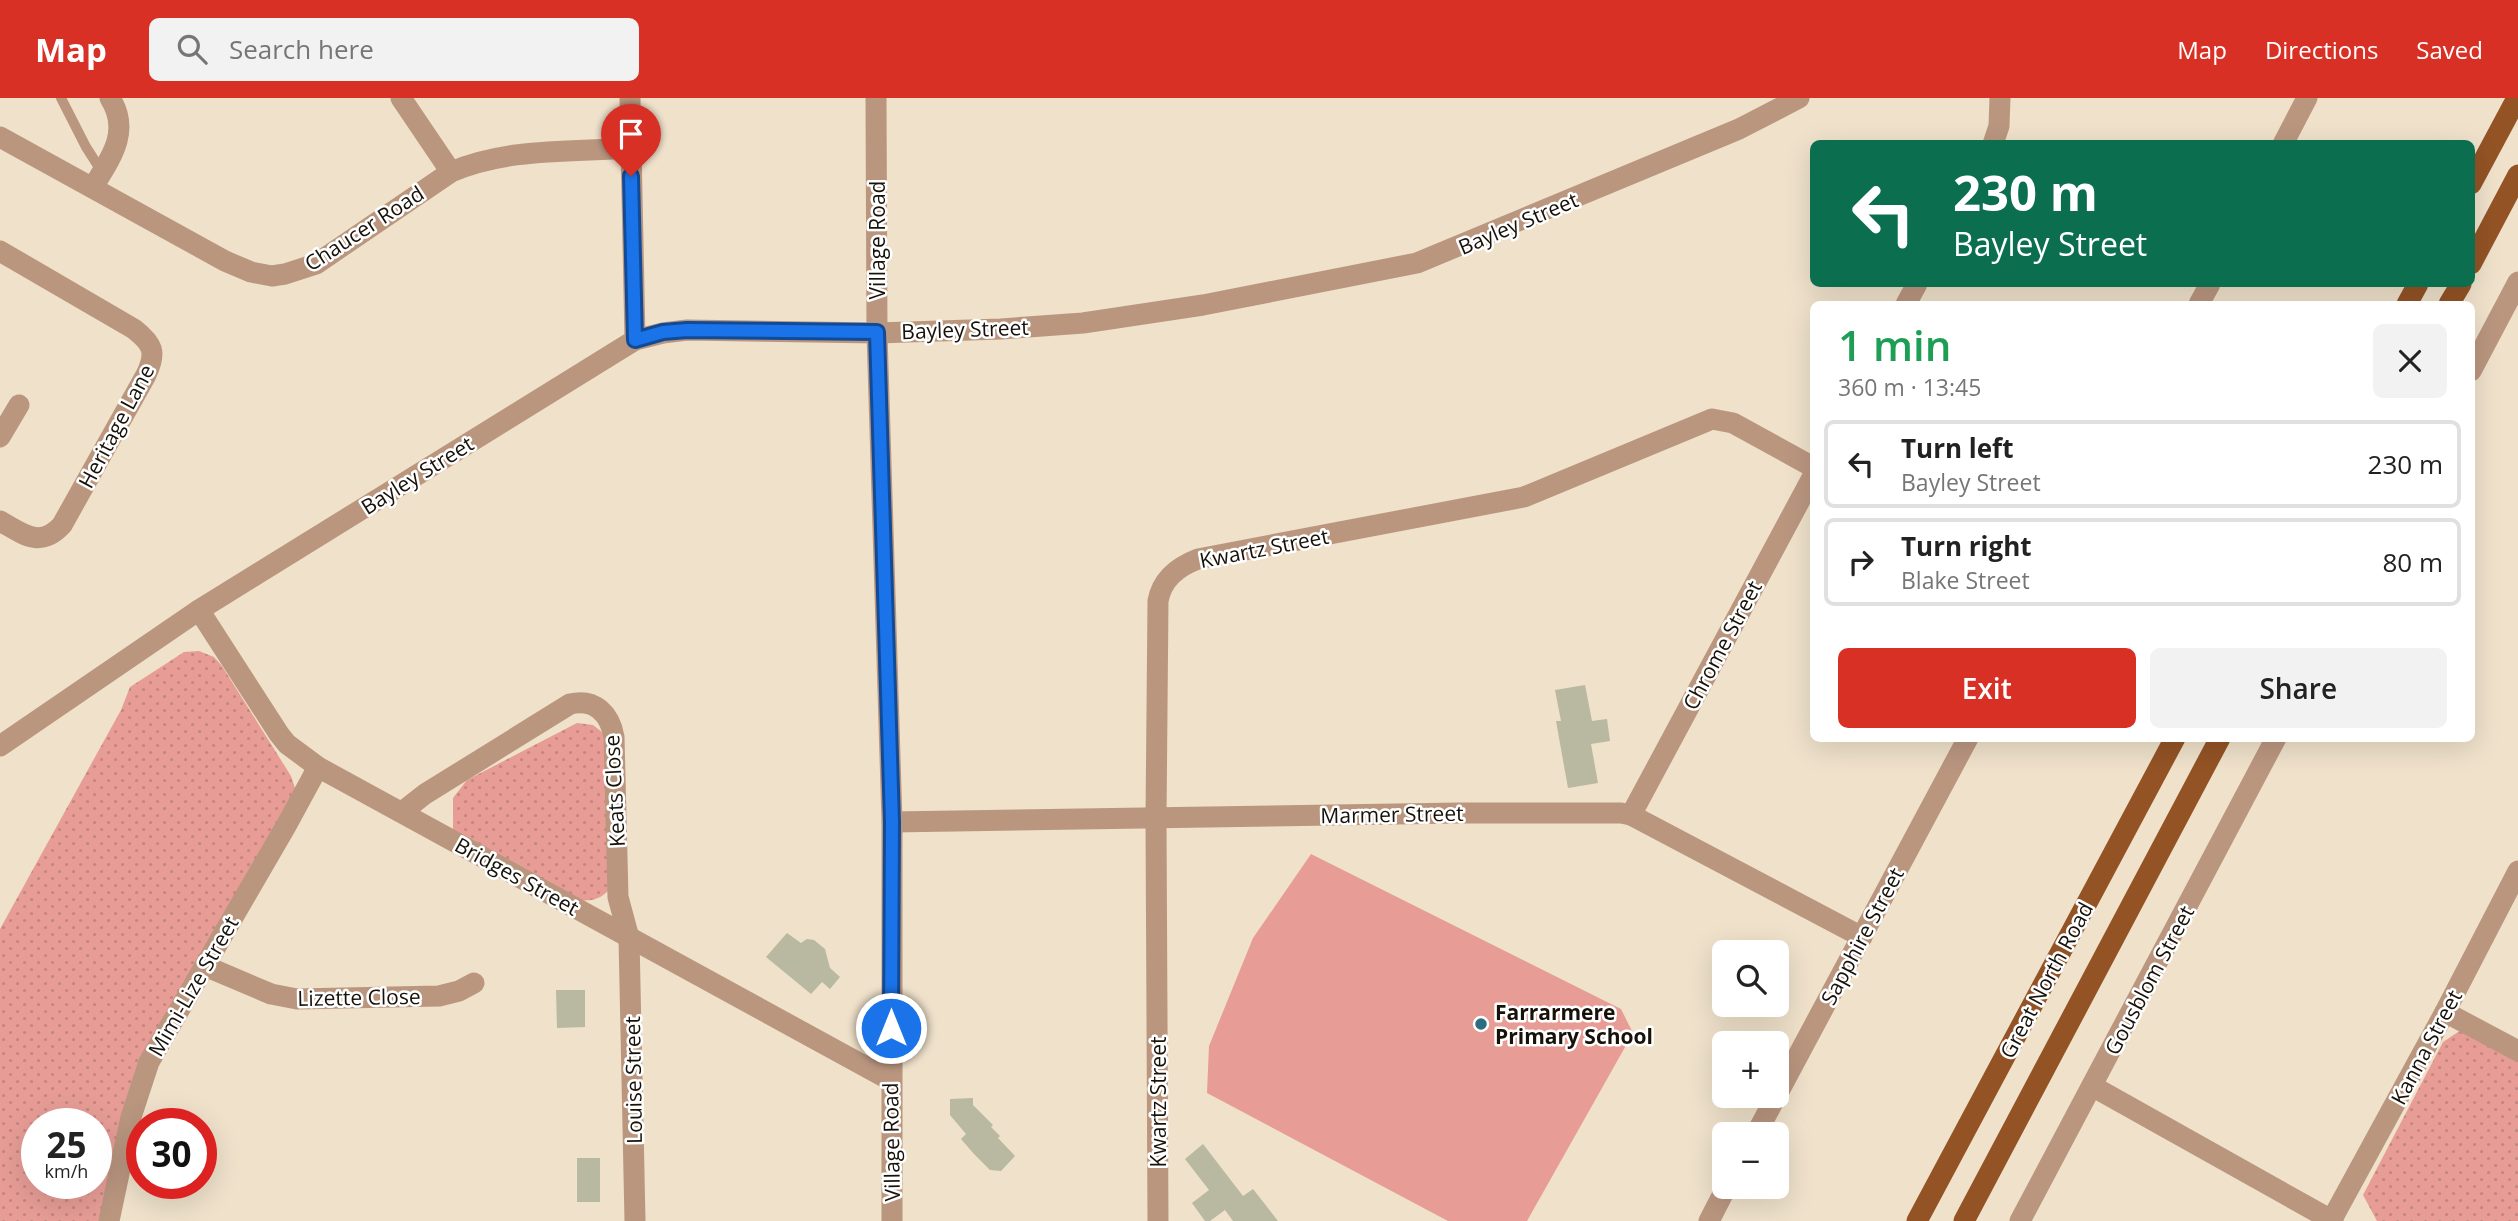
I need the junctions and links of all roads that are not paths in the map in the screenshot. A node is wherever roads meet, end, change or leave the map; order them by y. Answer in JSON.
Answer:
{"nodes":[{"id":1,"x":61,"y":98,"type":"edge"},
{"id":2,"x":110,"y":98,"type":"edge"},
{"id":3,"x":401,"y":98,"type":"edge"},
{"id":4,"x":630,"y":98,"type":"edge"},
{"id":5,"x":876,"y":98,"type":"edge"},
{"id":6,"x":1799,"y":98,"type":"edge"},
{"id":7,"x":2000,"y":98,"type":"edge"},
{"id":8,"x":2307,"y":98,"type":"edge"},
{"id":9,"x":2517,"y":98,"type":"edge"},
{"id":10,"x":0,"y":136,"type":"edge"},
{"id":11,"x":1994,"y":140,"type":"edge"},
{"id":12,"x":2285,"y":140,"type":"edge"},
{"id":13,"x":630,"y":148,"type":"junction"},
{"id":14,"x":451,"y":172,"type":"junction"},
{"id":15,"x":2518,"y":175,"type":"edge"},
{"id":16,"x":2475,"y":177,"type":"edge"},
{"id":17,"x":98,"y":180,"type":"junction"},
{"id":18,"x":0,"y":251,"type":"edge"},
{"id":19,"x":2475,"y":256,"type":"edge"},
{"id":20,"x":2518,"y":282,"type":"edge"},
{"id":21,"x":877,"y":332,"type":"junction"},
{"id":22,"x":635,"y":340,"type":"junction"},
{"id":23,"x":2475,"y":363,"type":"edge"},
{"id":24,"x":19,"y":405,"type":"dead end"},
{"id":25,"x":0,"y":437,"type":"edge"},
{"id":26,"x":1810,"y":465,"type":"edge"},
{"id":27,"x":1810,"y":482,"type":"edge"},
{"id":28,"x":0,"y":521,"type":"edge"},
{"id":29,"x":199,"y":611,"type":"junction"},
{"id":30,"x":1966,"y":742,"type":"edge"},
{"id":31,"x":2173,"y":742,"type":"edge"},
{"id":32,"x":2218,"y":742,"type":"edge"},
{"id":33,"x":2274,"y":742,"type":"edge"},
{"id":34,"x":0,"y":746,"type":"edge"},
{"id":35,"x":318,"y":767,"type":"junction"},
{"id":36,"x":402,"y":812,"type":"junction"},
{"id":37,"x":1631,"y":815,"type":"junction"},
{"id":38,"x":1156,"y":818,"type":"junction"},
{"id":39,"x":892,"y":822,"type":"junction"},
{"id":40,"x":2518,"y":871,"type":"edge"},
{"id":41,"x":1862,"y":937,"type":"junction"},
{"id":42,"x":629,"y":938,"type":"junction"},
{"id":43,"x":205,"y":966,"type":"junction"},
{"id":44,"x":474,"y":982,"type":"dead end"},
{"id":45,"x":2445,"y":1012,"type":"junction"},
{"id":46,"x":2518,"y":1051,"type":"edge"},
{"id":47,"x":890,"y":1080,"type":"junction"},
{"id":48,"x":2092,"y":1086,"type":"junction"},
{"id":49,"x":1762,"y":1122,"type":"edge"},
{"id":50,"x":1720,"y":1199,"type":"edge"},
{"id":51,"x":109,"y":1221,"type":"edge"},
{"id":52,"x":635,"y":1221,"type":"edge"},
{"id":53,"x":892,"y":1221,"type":"edge"},
{"id":54,"x":1158,"y":1221,"type":"edge"},
{"id":55,"x":1709,"y":1221,"type":"edge"},
{"id":56,"x":1917,"y":1221,"type":"edge"},
{"id":57,"x":1964,"y":1221,"type":"edge"},
{"id":58,"x":2020,"y":1221,"type":"edge"},
{"id":59,"x":2331,"y":1221,"type":"edge"}],
"edges":[{"from":1,"to":17,"type":"lane"},
{"from":2,"to":17,"type":"street"},
{"from":3,"to":14,"type":"street"},
{"from":4,"to":13,"type":"street"},
{"from":5,"to":21,"type":"street","name":"Village Road"},
{"from":6,"to":21,"type":"street","name":"Bayley Street"},
{"from":7,"to":11,"type":"street"},
{"from":8,"to":12,"type":"street"},
{"from":9,"to":16,"type":"main road"},
{"from":10,"to":17,"type":"street","name":"Chaucer Road"},
{"from":13,"to":14,"type":"street","name":"Chaucer Road"},
{"from":13,"to":22,"type":"street"},
{"from":14,"to":17,"type":"street","name":"Chaucer Road"},
{"from":15,"to":19,"type":"main road"},
{"from":18,"to":28,"type":"street","name":"Heritage Lane"},
{"from":20,"to":23,"type":"street"},
{"from":21,"to":22,"type":"street","name":"Bayley Street"},
{"from":21,"to":39,"type":"street","name":"Village Road"},
{"from":22,"to":29,"type":"street","name":"Bayley Street"},
{"from":24,"to":25,"type":"street"},
{"from":26,"to":38,"type":"street","name":"Kwartz Street"},
{"from":27,"to":37,"type":"street","name":"Chrome Street"},
{"from":29,"to":34,"type":"street","name":"Bayley Street"},
{"from":29,"to":35,"type":"street","name":"Bridges Street"},
{"from":30,"to":41,"type":"street","name":"Sapphire Street"},
{"from":31,"to":56,"type":"main road","name":"Great North Road"},
{"from":32,"to":57,"type":"main road","name":"Great North Road"},
{"from":33,"to":48,"type":"street","name":"Gousblom Street"},
{"from":35,"to":36,"type":"street","name":"Bridges Street"},
{"from":35,"to":43,"type":"street","name":"Mimi-Lize Street"},
{"from":36,"to":42,"type":"street","name":"Bridges Street"},
{"from":36,"to":42,"type":"street","name":"Keats Close"},
{"from":37,"to":38,"type":"street","name":"Marmer Street"},
{"from":37,"to":41,"type":"street","name":"Marmer Street"},
{"from":38,"to":39,"type":"street","name":"Marmer Street"},
{"from":38,"to":54,"type":"street","name":"Kwartz Street"},
{"from":39,"to":47,"type":"street","name":"Village Road"},
{"from":40,"to":45,"type":"street","name":"Kanna Street"},
{"from":41,"to":49,"type":"street","name":"Sapphire Street"},
{"from":42,"to":47,"type":"street","name":"Bridges Street"},
{"from":42,"to":52,"type":"street","name":"Louise Street"},
{"from":43,"to":44,"type":"street","name":"Lizette Close"},
{"from":43,"to":51,"type":"street","name":"Mimi-Lize Street"},
{"from":45,"to":46,"type":"street"},
{"from":45,"to":59,"type":"street","name":"Kanna Street"},
{"from":47,"to":53,"type":"street","name":"Village Road"},
{"from":48,"to":58,"type":"street","name":"Gousblom Street"},
{"from":48,"to":59,"type":"street"},
{"from":50,"to":55,"type":"street"}]}
